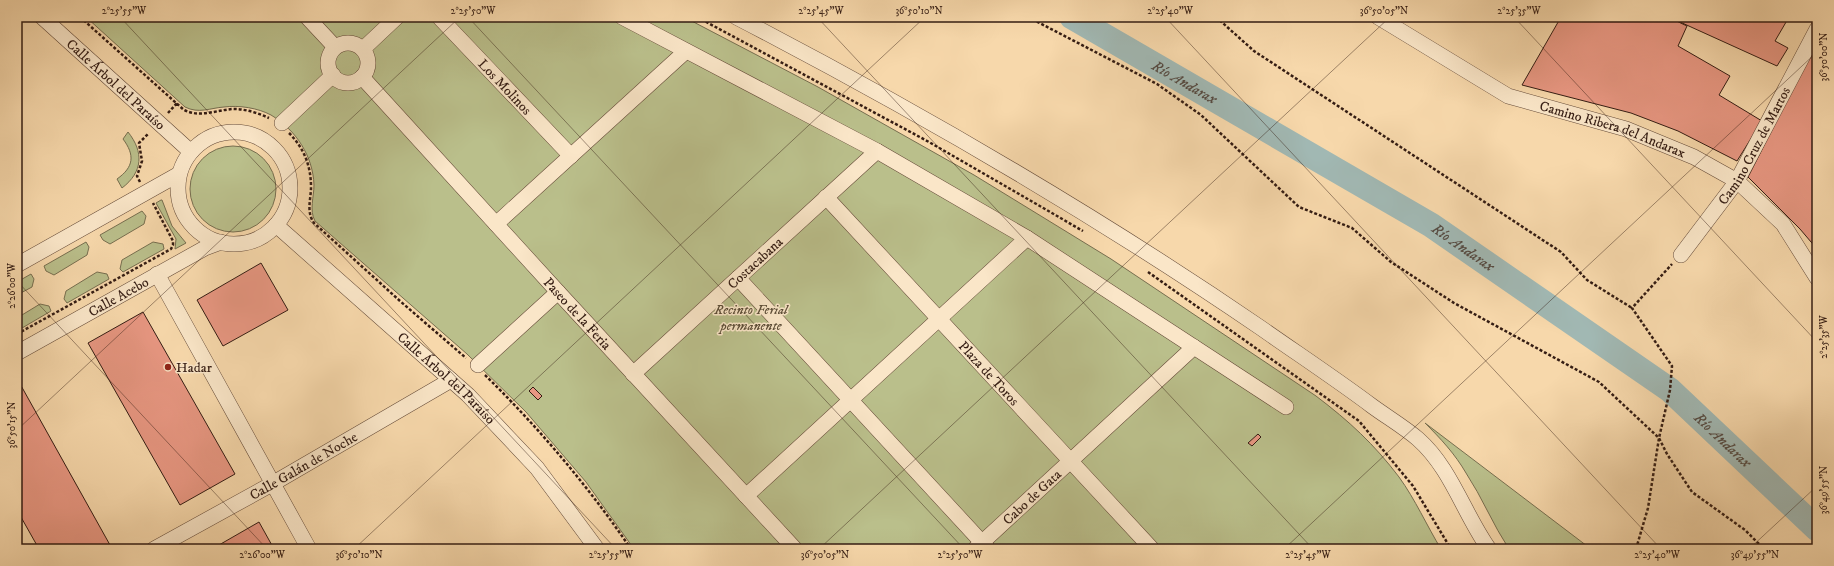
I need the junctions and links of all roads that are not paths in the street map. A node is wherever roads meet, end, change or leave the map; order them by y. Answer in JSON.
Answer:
{"nodes":[{"id":1,"x":42,"y":17,"type":"edge"},
{"id":2,"x":307,"y":17,"type":"edge"},
{"id":3,"x":397,"y":17,"type":"edge"},
{"id":4,"x":622,"y":17,"type":"edge"},
{"id":5,"x":736,"y":17,"type":"edge"},
{"id":6,"x":1378,"y":17,"type":"edge"},
{"id":7,"x":441,"y":18,"type":"edge"},
{"id":8,"x":1817,"y":29,"type":"edge"},
{"id":9,"x":335,"y":47,"type":"junction"},
{"id":10,"x":363,"y":49,"type":"junction"},
{"id":11,"x":686,"y":50,"type":"junction"},
{"id":12,"x":333,"y":75,"type":"junction"},
{"id":13,"x":362,"y":77,"type":"junction"},
{"id":14,"x":280,"y":124,"type":"road end"},
{"id":15,"x":877,"y":151,"type":"junction"},
{"id":16,"x":191,"y":152,"type":"junction"},
{"id":17,"x":571,"y":156,"type":"junction"},
{"id":18,"x":179,"y":174,"type":"junction"},
{"id":19,"x":1737,"y":181,"type":"junction"},
{"id":20,"x":826,"y":197,"type":"junction"},
{"id":21,"x":496,"y":224,"type":"junction"},
{"id":22,"x":276,"y":225,"type":"junction"},
{"id":23,"x":1027,"y":238,"type":"junction"},
{"id":24,"x":221,"y":242,"type":"junction"},
{"id":25,"x":1681,"y":255,"type":"road end"},
{"id":26,"x":17,"y":265,"type":"edge"},
{"id":27,"x":157,"y":274,"type":"junction"},
{"id":28,"x":738,"y":278,"type":"junction"},
{"id":29,"x":1817,"y":278,"type":"edge"},
{"id":30,"x":558,"y":292,"type":"junction"},
{"id":31,"x":939,"y":318,"type":"junction"},
{"id":32,"x":1194,"y":347,"type":"junction"},
{"id":33,"x":17,"y":353,"type":"edge"},
{"id":34,"x":477,"y":366,"type":"road end"},
{"id":35,"x":633,"y":374,"type":"junction"},
{"id":36,"x":451,"y":380,"type":"junction"},
{"id":37,"x":850,"y":400,"type":"junction"},
{"id":38,"x":1286,"y":407,"type":"dead end"},
{"id":39,"x":1070,"y":462,"type":"junction"},
{"id":40,"x":272,"y":484,"type":"junction"},
{"id":41,"x":746,"y":496,"type":"junction"},
{"id":42,"x":982,"y":547,"type":"edge"},
{"id":43,"x":154,"y":549,"type":"edge"},
{"id":44,"x":309,"y":549,"type":"edge"},
{"id":45,"x":597,"y":549,"type":"edge"},
{"id":46,"x":795,"y":549,"type":"edge"},
{"id":47,"x":1152,"y":549,"type":"edge"},
{"id":48,"x":1489,"y":549,"type":"edge"}],
"edges":[{"from":1,"to":16,"type":"street","name":"Calle Árbol del Paraíso"},
{"from":2,"to":9,"type":"street"},
{"from":3,"to":10,"type":"street"},
{"from":4,"to":11,"type":"street"},
{"from":5,"to":48,"type":"street"},
{"from":6,"to":19,"type":"street","name":"Camino Ribera del Andarax"},
{"from":7,"to":17,"type":"street","name":"Los Molinos"},
{"from":8,"to":19,"type":"street","name":"Camino Cruz de Martos"},
{"from":9,"to":10,"type":"street"},
{"from":9,"to":12,"type":"street"},
{"from":10,"to":13,"type":"street"},
{"from":11,"to":15,"type":"street"},
{"from":11,"to":17,"type":"street"},
{"from":12,"to":13,"type":"street"},
{"from":12,"to":14,"type":"street"},
{"from":13,"to":21,"type":"street","name":"Paseo de la Feria"},
{"from":15,"to":20,"type":"street","name":"Costacabana"},
{"from":15,"to":23,"type":"street"},
{"from":16,"to":18,"type":"street"},
{"from":16,"to":22,"type":"street"},
{"from":17,"to":21,"type":"street"},
{"from":18,"to":24,"type":"street"},
{"from":18,"to":26,"type":"street"},
{"from":19,"to":25,"type":"street","name":"Camino Cruz de Martos"},
{"from":19,"to":29,"type":"street","name":"Camino Ribera del Andarax"},
{"from":20,"to":28,"type":"street","name":"Costacabana"},
{"from":20,"to":31,"type":"street","name":"Plaza de Toros"},
{"from":21,"to":30,"type":"street","name":"Paseo de la Feria"},
{"from":22,"to":24,"type":"street"},
{"from":22,"to":36,"type":"street","name":"Calle Árbol del Paraíso"},
{"from":23,"to":31,"type":"street"},
{"from":23,"to":32,"type":"street"},
{"from":24,"to":27,"type":"street","name":"Calle Acebo"},
{"from":27,"to":33,"type":"street","name":"Calle Acebo"},
{"from":27,"to":40,"type":"street"},
{"from":28,"to":35,"type":"street","name":"Costacabana"},
{"from":28,"to":37,"type":"street"},
{"from":30,"to":34,"type":"street"},
{"from":30,"to":35,"type":"street","name":"Paseo de la Feria"},
{"from":31,"to":37,"type":"street"},
{"from":31,"to":39,"type":"street","name":"Plaza de Toros"},
{"from":32,"to":38,"type":"street"},
{"from":32,"to":39,"type":"street","name":"Cabo de Gata"},
{"from":35,"to":41,"type":"street","name":"Paseo de la Feria"},
{"from":36,"to":40,"type":"street","name":"Calle Galán de Noche"},
{"from":36,"to":45,"type":"street","name":"Calle Árbol del Paraíso"},
{"from":37,"to":41,"type":"street"},
{"from":37,"to":42,"type":"street"},
{"from":39,"to":42,"type":"street","name":"Cabo de Gata"},
{"from":39,"to":47,"type":"street","name":"Plaza de Toros"},
{"from":40,"to":43,"type":"street","name":"Calle Galán de Noche"},
{"from":40,"to":44,"type":"street"},
{"from":41,"to":46,"type":"street","name":"Paseo de la Feria"}]}
